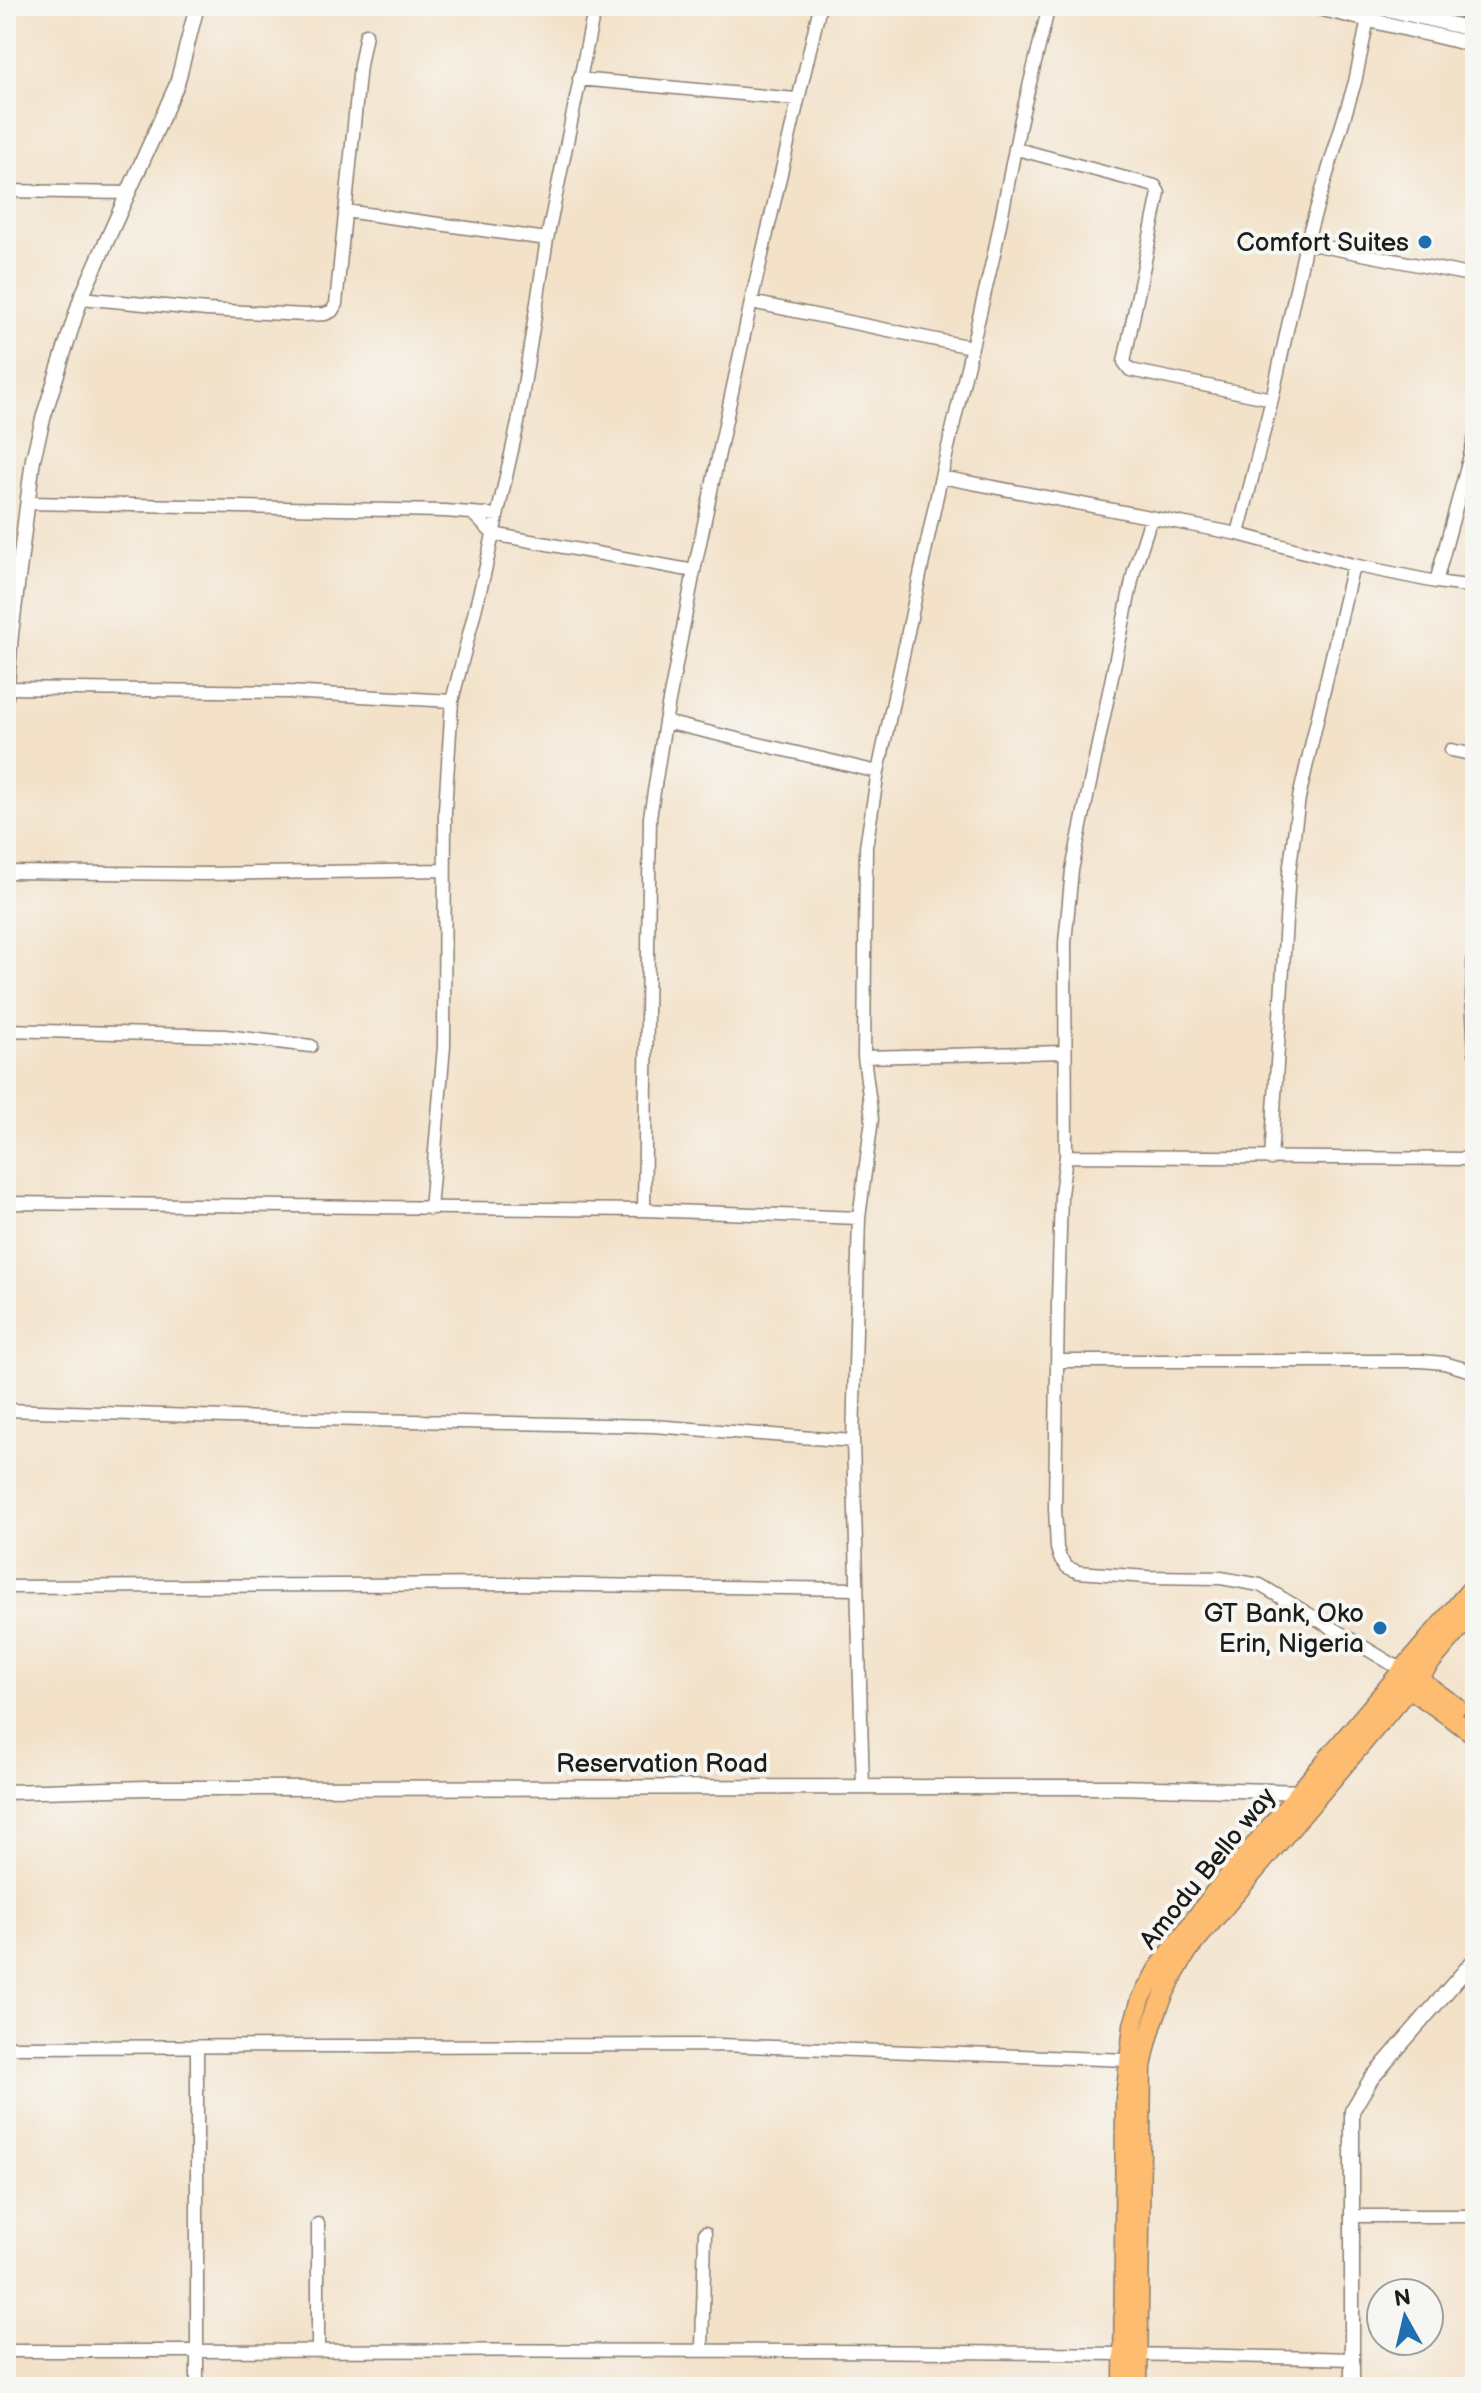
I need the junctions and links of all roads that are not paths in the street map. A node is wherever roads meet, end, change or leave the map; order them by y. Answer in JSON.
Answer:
{"nodes":[{"id":1,"x":197,"y":6,"type":"edge"},
{"id":2,"x":595,"y":6,"type":"edge"},
{"id":3,"x":820,"y":6,"type":"edge"},
{"id":4,"x":1049,"y":6,"type":"edge"},
{"id":5,"x":1310,"y":6,"type":"edge"},
{"id":6,"x":1372,"y":12,"type":"edge"},
{"id":7,"x":1475,"y":30,"type":"edge"},
{"id":8,"x":366,"y":34,"type":"dead end"},
{"id":9,"x":1475,"y":45,"type":"edge"},
{"id":10,"x":579,"y":79,"type":"junction"},
{"id":11,"x":796,"y":99,"type":"junction"},
{"id":12,"x":1017,"y":149,"type":"junction"},
{"id":13,"x":6,"y":191,"type":"edge"},
{"id":14,"x":128,"y":193,"type":"junction"},
{"id":15,"x":345,"y":211,"type":"junction"},
{"id":16,"x":547,"y":239,"type":"junction"},
{"id":17,"x":1306,"y":243,"type":"junction"},
{"id":18,"x":1475,"y":276,"type":"edge"},
{"id":19,"x":81,"y":298,"type":"junction"},
{"id":20,"x":751,"y":302,"type":"junction"},
{"id":21,"x":971,"y":347,"type":"junction"},
{"id":22,"x":1272,"y":399,"type":"junction"},
{"id":23,"x":1475,"y":437,"type":"edge"},
{"id":24,"x":941,"y":477,"type":"junction"},
{"id":25,"x":28,"y":503,"type":"junction"},
{"id":26,"x":472,"y":513,"type":"junction"},
{"id":27,"x":497,"y":515,"type":"junction"},
{"id":28,"x":1151,"y":518,"type":"junction"},
{"id":29,"x":493,"y":534,"type":"junction"},
{"id":30,"x":1238,"y":534,"type":"junction"},
{"id":31,"x":1353,"y":565,"type":"junction"},
{"id":32,"x":694,"y":571,"type":"junction"},
{"id":33,"x":1436,"y":582,"type":"junction"},
{"id":34,"x":1475,"y":587,"type":"edge"},
{"id":35,"x":7,"y":688,"type":"edge"},
{"id":36,"x":6,"y":697,"type":"edge"},
{"id":37,"x":452,"y":701,"type":"junction"},
{"id":38,"x":665,"y":722,"type":"junction"},
{"id":39,"x":1451,"y":750,"type":"dead end"},
{"id":40,"x":1475,"y":755,"type":"edge"},
{"id":41,"x":878,"y":772,"type":"junction"},
{"id":42,"x":445,"y":870,"type":"junction"},
{"id":43,"x":6,"y":872,"type":"edge"},
{"id":44,"x":1475,"y":918,"type":"edge"},
{"id":45,"x":6,"y":1030,"type":"edge"},
{"id":46,"x":311,"y":1046,"type":"dead end"},
{"id":47,"x":1064,"y":1052,"type":"junction"},
{"id":48,"x":1475,"y":1053,"type":"edge"},
{"id":49,"x":864,"y":1057,"type":"junction"},
{"id":50,"x":1066,"y":1156,"type":"junction"},
{"id":51,"x":1271,"y":1159,"type":"junction"},
{"id":52,"x":1475,"y":1159,"type":"edge"},
{"id":53,"x":6,"y":1203,"type":"edge"},
{"id":54,"x":430,"y":1209,"type":"junction"},
{"id":55,"x":644,"y":1210,"type":"junction"},
{"id":56,"x":859,"y":1218,"type":"junction"},
{"id":57,"x":1057,"y":1361,"type":"junction"},
{"id":58,"x":1475,"y":1372,"type":"edge"},
{"id":59,"x":6,"y":1410,"type":"edge"},
{"id":60,"x":853,"y":1441,"type":"junction"},
{"id":61,"x":1475,"y":1584,"type":"edge"},
{"id":62,"x":6,"y":1587,"type":"edge"},
{"id":63,"x":857,"y":1589,"type":"junction"},
{"id":64,"x":1475,"y":1610,"type":"edge"},
{"id":65,"x":1404,"y":1676,"type":"junction"},
{"id":66,"x":1475,"y":1721,"type":"edge"},
{"id":67,"x":1475,"y":1735,"type":"edge"},
{"id":68,"x":863,"y":1787,"type":"junction"},
{"id":69,"x":6,"y":1792,"type":"edge"},
{"id":70,"x":1310,"y":1794,"type":"junction"},
{"id":71,"x":1475,"y":1959,"type":"edge"},
{"id":72,"x":6,"y":2047,"type":"edge"},
{"id":73,"x":197,"y":2047,"type":"junction"},
{"id":74,"x":1128,"y":2060,"type":"junction"},
{"id":75,"x":1351,"y":2216,"type":"junction"},
{"id":76,"x":1475,"y":2216,"type":"edge"},
{"id":77,"x":318,"y":2224,"type":"dead end"},
{"id":78,"x":705,"y":2233,"type":"dead end"},
{"id":79,"x":318,"y":2349,"type":"junction"},
{"id":80,"x":702,"y":2349,"type":"junction"},
{"id":81,"x":6,"y":2351,"type":"edge"},
{"id":82,"x":197,"y":2351,"type":"junction"},
{"id":83,"x":1131,"y":2353,"type":"junction"},
{"id":84,"x":1353,"y":2359,"type":"junction"},
{"id":85,"x":197,"y":2387,"type":"edge"},
{"id":86,"x":1123,"y":2387,"type":"edge"},
{"id":87,"x":1138,"y":2387,"type":"edge"},
{"id":88,"x":1352,"y":2387,"type":"edge"}],
"edges":[{"from":1,"to":14,"type":"street"},
{"from":2,"to":10,"type":"street"},
{"from":3,"to":11,"type":"street"},
{"from":4,"to":12,"type":"street"},
{"from":5,"to":6,"type":"street"},
{"from":6,"to":7,"type":"street"},
{"from":6,"to":9,"type":"street"},
{"from":6,"to":17,"type":"street"},
{"from":8,"to":15,"type":"street"},
{"from":10,"to":11,"type":"street"},
{"from":10,"to":16,"type":"street"},
{"from":11,"to":20,"type":"street"},
{"from":12,"to":21,"type":"street"},
{"from":12,"to":22,"type":"street"},
{"from":13,"to":14,"type":"street"},
{"from":14,"to":19,"type":"street"},
{"from":15,"to":16,"type":"street"},
{"from":15,"to":19,"type":"street"},
{"from":16,"to":27,"type":"street"},
{"from":17,"to":18,"type":"street"},
{"from":17,"to":22,"type":"street"},
{"from":19,"to":25,"type":"street"},
{"from":20,"to":21,"type":"street"},
{"from":20,"to":32,"type":"street"},
{"from":21,"to":24,"type":"street"},
{"from":22,"to":30,"type":"street"},
{"from":23,"to":33,"type":"street"},
{"from":24,"to":28,"type":"street"},
{"from":24,"to":41,"type":"street"},
{"from":25,"to":26,"type":"street"},
{"from":25,"to":35,"type":"street"},
{"from":26,"to":27,"type":"street"},
{"from":26,"to":29,"type":"street"},
{"from":27,"to":29,"type":"street"},
{"from":28,"to":30,"type":"street"},
{"from":28,"to":47,"type":"street"},
{"from":29,"to":32,"type":"street"},
{"from":29,"to":37,"type":"street"},
{"from":30,"to":31,"type":"street"},
{"from":31,"to":33,"type":"street"},
{"from":31,"to":51,"type":"street"},
{"from":32,"to":38,"type":"street"},
{"from":33,"to":34,"type":"street"},
{"from":35,"to":36,"type":"street"},
{"from":35,"to":37,"type":"street"},
{"from":37,"to":42,"type":"street"},
{"from":38,"to":41,"type":"street"},
{"from":38,"to":55,"type":"street"},
{"from":39,"to":40,"type":"street"},
{"from":41,"to":49,"type":"street"},
{"from":42,"to":43,"type":"street"},
{"from":42,"to":54,"type":"street"},
{"from":44,"to":48,"type":"street"},
{"from":45,"to":46,"type":"street"},
{"from":47,"to":49,"type":"street"},
{"from":47,"to":50,"type":"street"},
{"from":49,"to":56,"type":"street"},
{"from":50,"to":51,"type":"street"},
{"from":50,"to":57,"type":"street"},
{"from":51,"to":52,"type":"street"},
{"from":53,"to":54,"type":"street"},
{"from":54,"to":55,"type":"street"},
{"from":55,"to":56,"type":"street"},
{"from":56,"to":60,"type":"street"},
{"from":57,"to":58,"type":"street"},
{"from":57,"to":65,"type":"street"},
{"from":59,"to":60,"type":"street"},
{"from":60,"to":63,"type":"street"},
{"from":61,"to":65,"type":"main road","name":"Amodu Bello way"},
{"from":62,"to":63,"type":"street"},
{"from":63,"to":68,"type":"street"},
{"from":64,"to":65,"type":"main road","name":"Amodu Bello way"},
{"from":65,"to":66,"type":"main road"},
{"from":65,"to":67,"type":"main road"},
{"from":65,"to":70,"type":"main road","name":"Amodu Bello way"},
{"from":68,"to":69,"type":"street","name":"Reservation Road"},
{"from":68,"to":70,"type":"street","name":"Reservation Road"},
{"from":70,"to":74,"type":"main road","name":"Amodu Bello way"},
{"from":70,"to":83,"type":"main road","name":"Amodu Bello way"},
{"from":71,"to":75,"type":"street"},
{"from":72,"to":73,"type":"street"},
{"from":73,"to":74,"type":"street"},
{"from":73,"to":82,"type":"street"},
{"from":74,"to":83,"type":"main road","name":"Amodu Bello way"},
{"from":75,"to":76,"type":"street"},
{"from":75,"to":84,"type":"street"},
{"from":77,"to":79,"type":"street"},
{"from":78,"to":80,"type":"street"},
{"from":79,"to":80,"type":"street"},
{"from":79,"to":82,"type":"street"},
{"from":80,"to":83,"type":"street"},
{"from":81,"to":82,"type":"street"},
{"from":82,"to":85,"type":"street"},
{"from":83,"to":84,"type":"street"},
{"from":83,"to":86,"type":"main road","name":"Amodu Bello way"},
{"from":83,"to":87,"type":"main road","name":"Amodu Bello way"},
{"from":84,"to":88,"type":"street"}]}
